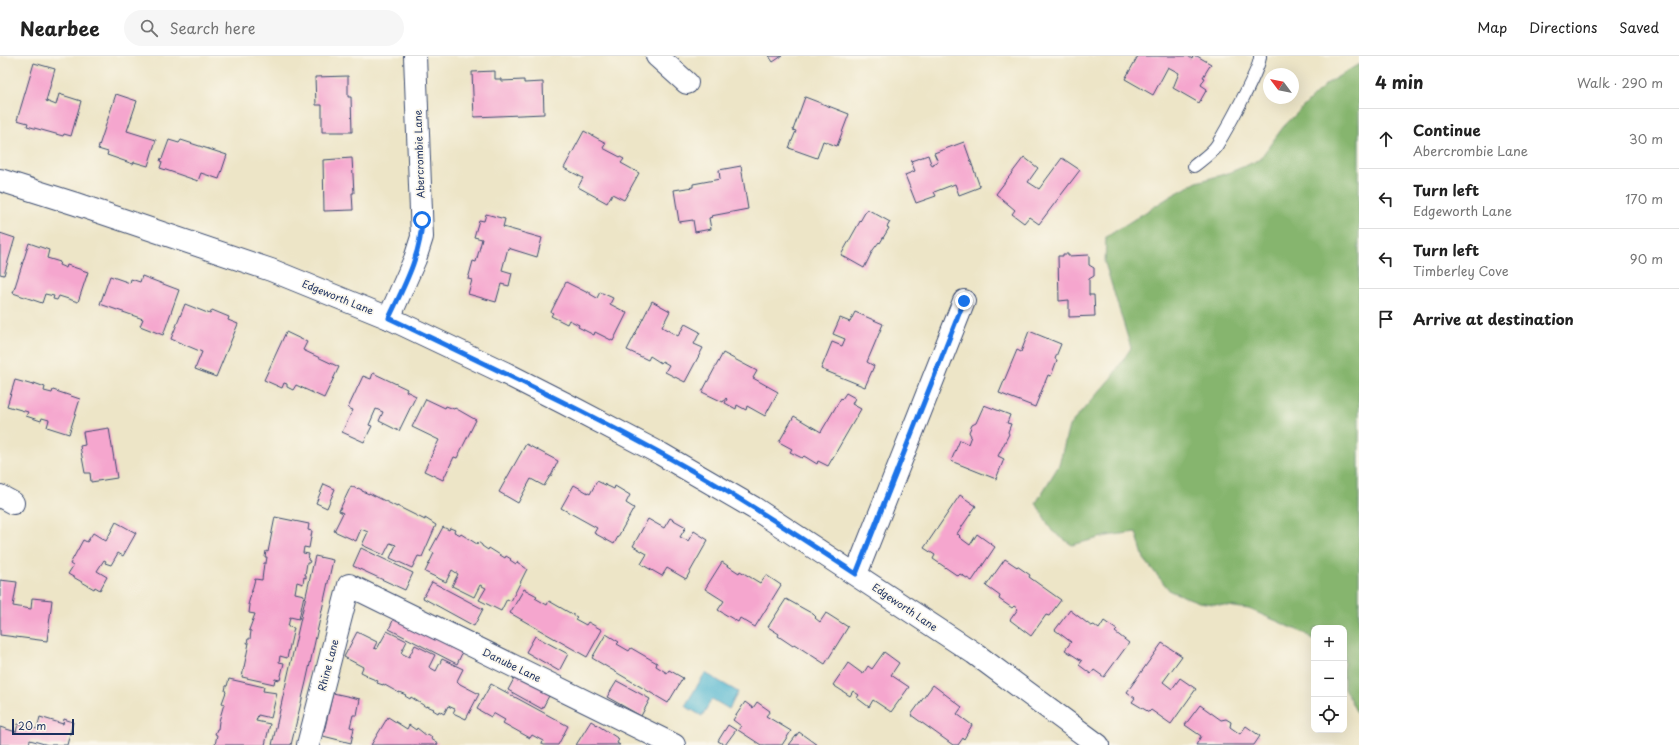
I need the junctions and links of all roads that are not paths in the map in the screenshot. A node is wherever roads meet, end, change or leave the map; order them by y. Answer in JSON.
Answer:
{"nodes":[{"id":1,"x":415,"y":56,"type":"edge"},
{"id":2,"x":657,"y":56,"type":"edge"},
{"id":3,"x":1260,"y":56,"type":"edge"},
{"id":4,"x":687,"y":83,"type":"dead end"},
{"id":5,"x":1194,"y":166,"type":"dead end"},
{"id":6,"x":0,"y":180,"type":"edge"},
{"id":7,"x":964,"y":301,"type":"dead end"},
{"id":8,"x":389,"y":318,"type":"junction"},
{"id":9,"x":856,"y":574,"type":"junction"},
{"id":10,"x":349,"y":585,"type":"joint"},
{"id":11,"x":671,"y":744,"type":"edge"},
{"id":12,"x":308,"y":745,"type":"edge"},
{"id":13,"x":1098,"y":745,"type":"edge"}],
"edges":[{"from":1,"to":8,"type":"street","name":"Abercrombie Lane"},
{"from":2,"to":4,"type":"street"},
{"from":3,"to":5,"type":"lane"},
{"from":6,"to":8,"type":"street","name":"Edgeworth Lane"},
{"from":7,"to":9,"type":"street"},
{"from":8,"to":9,"type":"street","name":"Edgeworth Lane"},
{"from":9,"to":13,"type":"street","name":"Edgeworth Lane"},
{"from":10,"to":11,"type":"street","name":"Danube Lane"},
{"from":10,"to":12,"type":"street","name":"Rhine Lane"}]}
